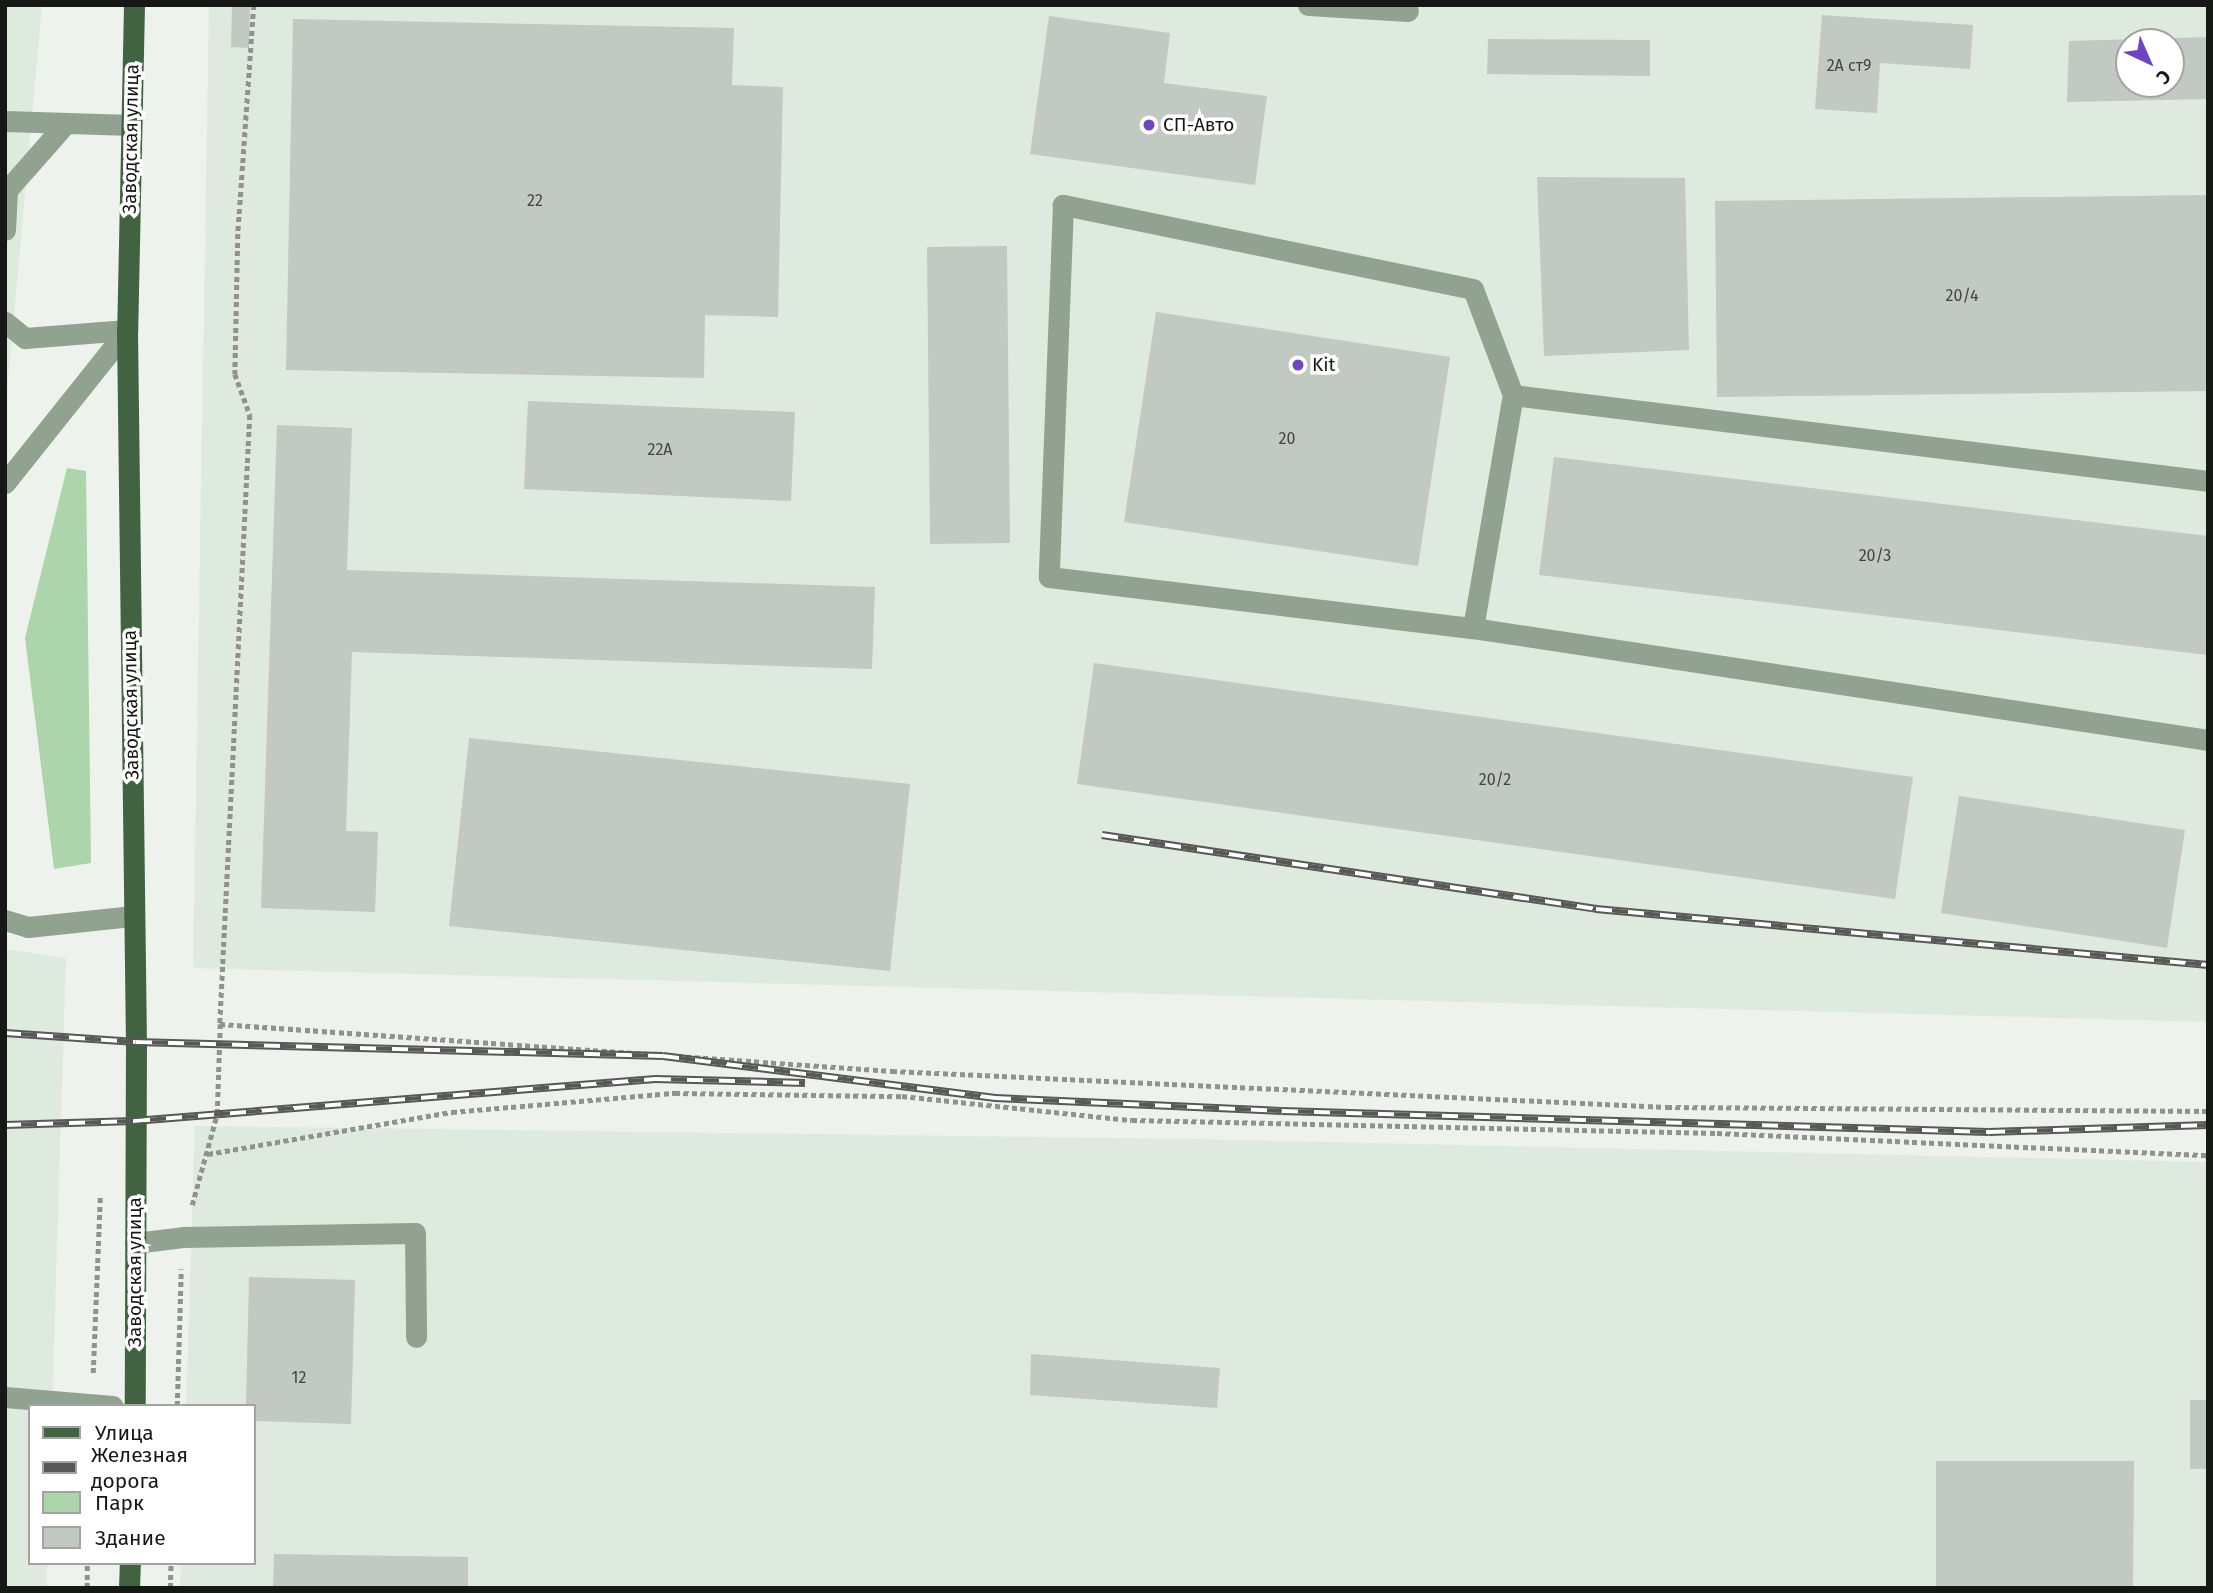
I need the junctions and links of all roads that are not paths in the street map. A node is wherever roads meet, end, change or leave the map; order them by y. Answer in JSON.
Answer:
{"nodes":[{"id":1,"x":134,"y":5,"type":"edge"},
{"id":2,"x":1308,"y":5,"type":"edge"},
{"id":3,"x":1408,"y":11,"type":"dead end"},
{"id":4,"x":5,"y":121,"type":"edge"},
{"id":5,"x":66,"y":122,"type":"junction"},
{"id":6,"x":131,"y":125,"type":"junction"},
{"id":7,"x":5,"y":230,"type":"edge"},
{"id":8,"x":5,"y":322,"type":"edge"},
{"id":9,"x":127,"y":330,"type":"junction"},
{"id":10,"x":1513,"y":395,"type":"junction"},
{"id":11,"x":2208,"y":481,"type":"edge"},
{"id":12,"x":5,"y":483,"type":"edge"},
{"id":13,"x":1473,"y":628,"type":"junction"},
{"id":14,"x":2208,"y":740,"type":"edge"},
{"id":15,"x":133,"y":916,"type":"junction"},
{"id":16,"x":5,"y":920,"type":"edge"},
{"id":17,"x":135,"y":1243,"type":"junction"},
{"id":18,"x":416,"y":1337,"type":"dead end"},
{"id":19,"x":5,"y":1398,"type":"edge"},
{"id":20,"x":86,"y":1404,"type":"edge"},
{"id":21,"x":135,"y":1404,"type":"edge"},
{"id":22,"x":130,"y":1565,"type":"edge"},
{"id":23,"x":129,"y":1588,"type":"edge"}],
"edges":[{"from":1,"to":6,"type":"main road","name":"Заводская улица"},
{"from":2,"to":3,"type":"street"},
{"from":4,"to":5,"type":"street"},
{"from":5,"to":6,"type":"street"},
{"from":5,"to":7,"type":"street"},
{"from":6,"to":9,"type":"main road","name":"Заводская улица"},
{"from":8,"to":9,"type":"street"},
{"from":9,"to":12,"type":"street"},
{"from":9,"to":15,"type":"main road","name":"Заводская улица"},
{"from":10,"to":11,"type":"street"},
{"from":10,"to":13,"type":"street"},
{"from":10,"to":13,"type":"street"},
{"from":13,"to":14,"type":"street"},
{"from":15,"to":16,"type":"street"},
{"from":15,"to":17,"type":"main road","name":"Заводская улица"},
{"from":17,"to":18,"type":"street"},
{"from":17,"to":21,"type":"main road","name":"Заводская улица"},
{"from":19,"to":20,"type":"street"},
{"from":22,"to":23,"type":"main road"}]}
